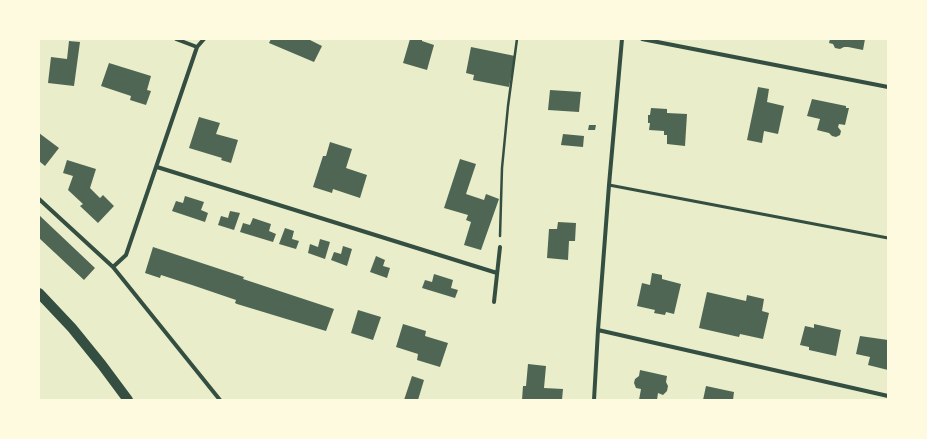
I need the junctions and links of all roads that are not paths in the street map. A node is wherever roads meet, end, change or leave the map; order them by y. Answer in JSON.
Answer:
{"nodes":[{"id":1,"x":176,"y":39,"type":"edge"},
{"id":2,"x":204,"y":39,"type":"edge"},
{"id":3,"x":622,"y":39,"type":"edge"},
{"id":4,"x":642,"y":39,"type":"edge"},
{"id":5,"x":197,"y":47,"type":"junction"},
{"id":6,"x":888,"y":87,"type":"edge"},
{"id":7,"x":157,"y":167,"type":"junction"},
{"id":8,"x":609,"y":185,"type":"junction"},
{"id":9,"x":39,"y":199,"type":"edge"},
{"id":10,"x":888,"y":238,"type":"edge"},
{"id":11,"x":500,"y":247,"type":"road end"},
{"id":12,"x":113,"y":267,"type":"junction"},
{"id":13,"x":497,"y":273,"type":"junction"},
{"id":14,"x":39,"y":293,"type":"edge"},
{"id":15,"x":494,"y":302,"type":"dead end"},
{"id":16,"x":598,"y":330,"type":"junction"},
{"id":17,"x":888,"y":396,"type":"edge"},
{"id":18,"x":128,"y":400,"type":"edge"},
{"id":19,"x":220,"y":400,"type":"edge"},
{"id":20,"x":594,"y":400,"type":"edge"}],
"edges":[{"from":1,"to":5,"type":"street"},
{"from":2,"to":5,"type":"street"},
{"from":3,"to":8,"type":"street"},
{"from":4,"to":6,"type":"street"},
{"from":5,"to":7,"type":"street"},
{"from":7,"to":12,"type":"street"},
{"from":7,"to":13,"type":"street"},
{"from":8,"to":10,"type":"lane"},
{"from":8,"to":16,"type":"street"},
{"from":9,"to":12,"type":"street"},
{"from":11,"to":13,"type":"street"},
{"from":12,"to":19,"type":"street"},
{"from":13,"to":15,"type":"street"},
{"from":14,"to":18,"type":"main road"},
{"from":16,"to":17,"type":"street"},
{"from":16,"to":20,"type":"street"}]}
